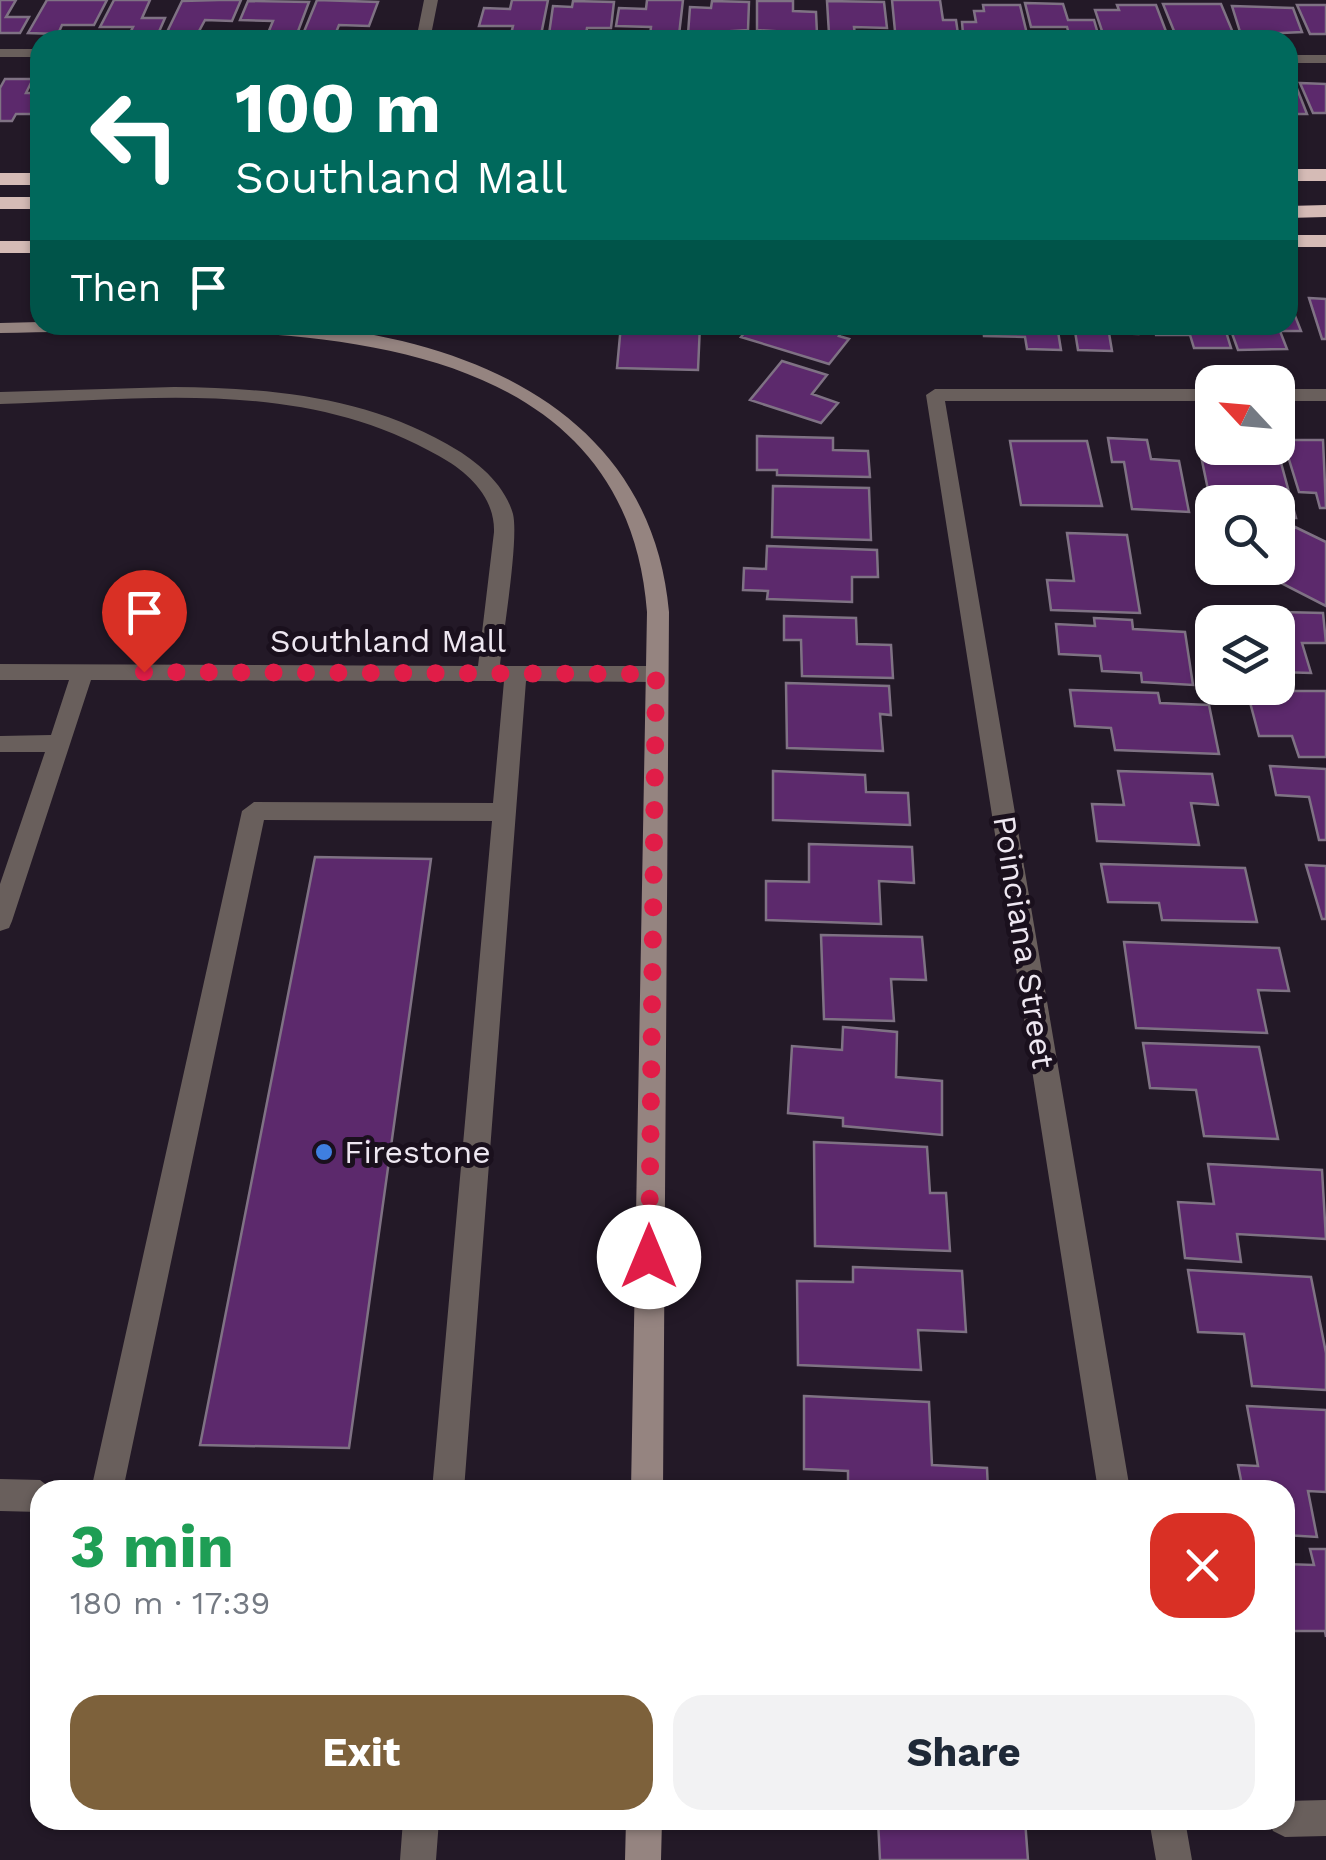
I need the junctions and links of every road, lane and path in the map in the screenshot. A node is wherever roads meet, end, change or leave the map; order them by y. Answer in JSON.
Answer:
{"nodes":[{"id":1,"x":431,"y":0,"type":"edge"},
{"id":2,"x":425,"y":30,"type":"edge"},
{"id":3,"x":0,"y":52,"type":"edge"},
{"id":4,"x":30,"y":53,"type":"edge"},
{"id":5,"x":1298,"y":59,"type":"edge"},
{"id":6,"x":1326,"y":59,"type":"edge"},
{"id":7,"x":1298,"y":175,"type":"edge"},
{"id":8,"x":1326,"y":175,"type":"edge"},
{"id":9,"x":30,"y":178,"type":"edge"},
{"id":10,"x":0,"y":179,"type":"edge"},
{"id":11,"x":1298,"y":196,"type":"edge"},
{"id":12,"x":1326,"y":196,"type":"edge"},
{"id":13,"x":0,"y":203,"type":"edge"},
{"id":14,"x":30,"y":203,"type":"edge"},
{"id":15,"x":1326,"y":211,"type":"edge"},
{"id":16,"x":1298,"y":212,"type":"edge"},
{"id":17,"x":0,"y":218,"type":"edge"},
{"id":18,"x":30,"y":218,"type":"edge"},
{"id":19,"x":1326,"y":241,"type":"edge"},
{"id":20,"x":1298,"y":242,"type":"edge"},
{"id":21,"x":0,"y":247,"type":"edge"},
{"id":22,"x":30,"y":247,"type":"edge"},
{"id":23,"x":0,"y":328,"type":"edge"},
{"id":24,"x":30,"y":328,"type":"edge"},
{"id":25,"x":332,"y":335,"type":"edge"},
{"id":26,"x":1195,"y":394,"type":"edge"},
{"id":27,"x":1295,"y":394,"type":"edge"},
{"id":28,"x":1326,"y":394,"type":"edge"},
{"id":29,"x":0,"y":398,"type":"edge"},
{"id":30,"x":0,"y":672,"type":"edge"},
{"id":31,"x":83,"y":672,"type":"junction"},
{"id":32,"x":516,"y":673,"type":"junction"},
{"id":33,"x":488,"y":674,"type":"junction"},
{"id":34,"x":656,"y":674,"type":"junction"},
{"id":35,"x":60,"y":743,"type":"junction"},
{"id":36,"x":0,"y":744,"type":"edge"},
{"id":37,"x":504,"y":812,"type":"junction"},
{"id":38,"x":0,"y":921,"type":"edge"},
{"id":39,"x":109,"y":1480,"type":"edge"},
{"id":40,"x":449,"y":1480,"type":"edge"},
{"id":41,"x":647,"y":1480,"type":"edge"},
{"id":42,"x":1112,"y":1480,"type":"edge"},
{"id":43,"x":0,"y":1495,"type":"edge"},
{"id":44,"x":30,"y":1496,"type":"edge"},
{"id":45,"x":1326,"y":1818,"type":"edge"},
{"id":46,"x":1295,"y":1819,"type":"edge"},
{"id":47,"x":421,"y":1830,"type":"edge"},
{"id":48,"x":644,"y":1830,"type":"edge"},
{"id":49,"x":1170,"y":1830,"type":"edge"},
{"id":50,"x":418,"y":1860,"type":"edge"},
{"id":51,"x":643,"y":1860,"type":"edge"},
{"id":52,"x":1174,"y":1860,"type":"edge"}],
"edges":[{"from":1,"to":2,"type":"street"},
{"from":3,"to":4,"type":"street"},
{"from":5,"to":6,"type":"street"},
{"from":7,"to":8,"type":"highway"},
{"from":9,"to":10,"type":"highway"},
{"from":11,"to":12,"type":"highway"},
{"from":13,"to":14,"type":"highway"},
{"from":15,"to":16,"type":"highway"},
{"from":17,"to":18,"type":"highway"},
{"from":19,"to":20,"type":"highway"},
{"from":21,"to":22,"type":"highway"},
{"from":23,"to":24,"type":"main road"},
{"from":25,"to":34,"type":"main road"},
{"from":26,"to":42,"type":"street","name":"Poinciana Street"},
{"from":27,"to":28,"type":"street"},
{"from":29,"to":33,"type":"street"},
{"from":30,"to":31,"type":"street","name":"Southland Mall"},
{"from":31,"to":33,"type":"street","name":"Southland Mall"},
{"from":31,"to":35,"type":"street"},
{"from":32,"to":33,"type":"street","name":"Southland Mall"},
{"from":32,"to":34,"type":"street","name":"Southland Mall"},
{"from":32,"to":37,"type":"street"},
{"from":34,"to":41,"type":"main road"},
{"from":35,"to":36,"type":"street"},
{"from":35,"to":38,"type":"street"},
{"from":37,"to":39,"type":"street"},
{"from":37,"to":40,"type":"street"},
{"from":43,"to":44,"type":"street"},
{"from":45,"to":46,"type":"street"},
{"from":47,"to":50,"type":"street"},
{"from":48,"to":51,"type":"main road"},
{"from":49,"to":52,"type":"street"}]}
